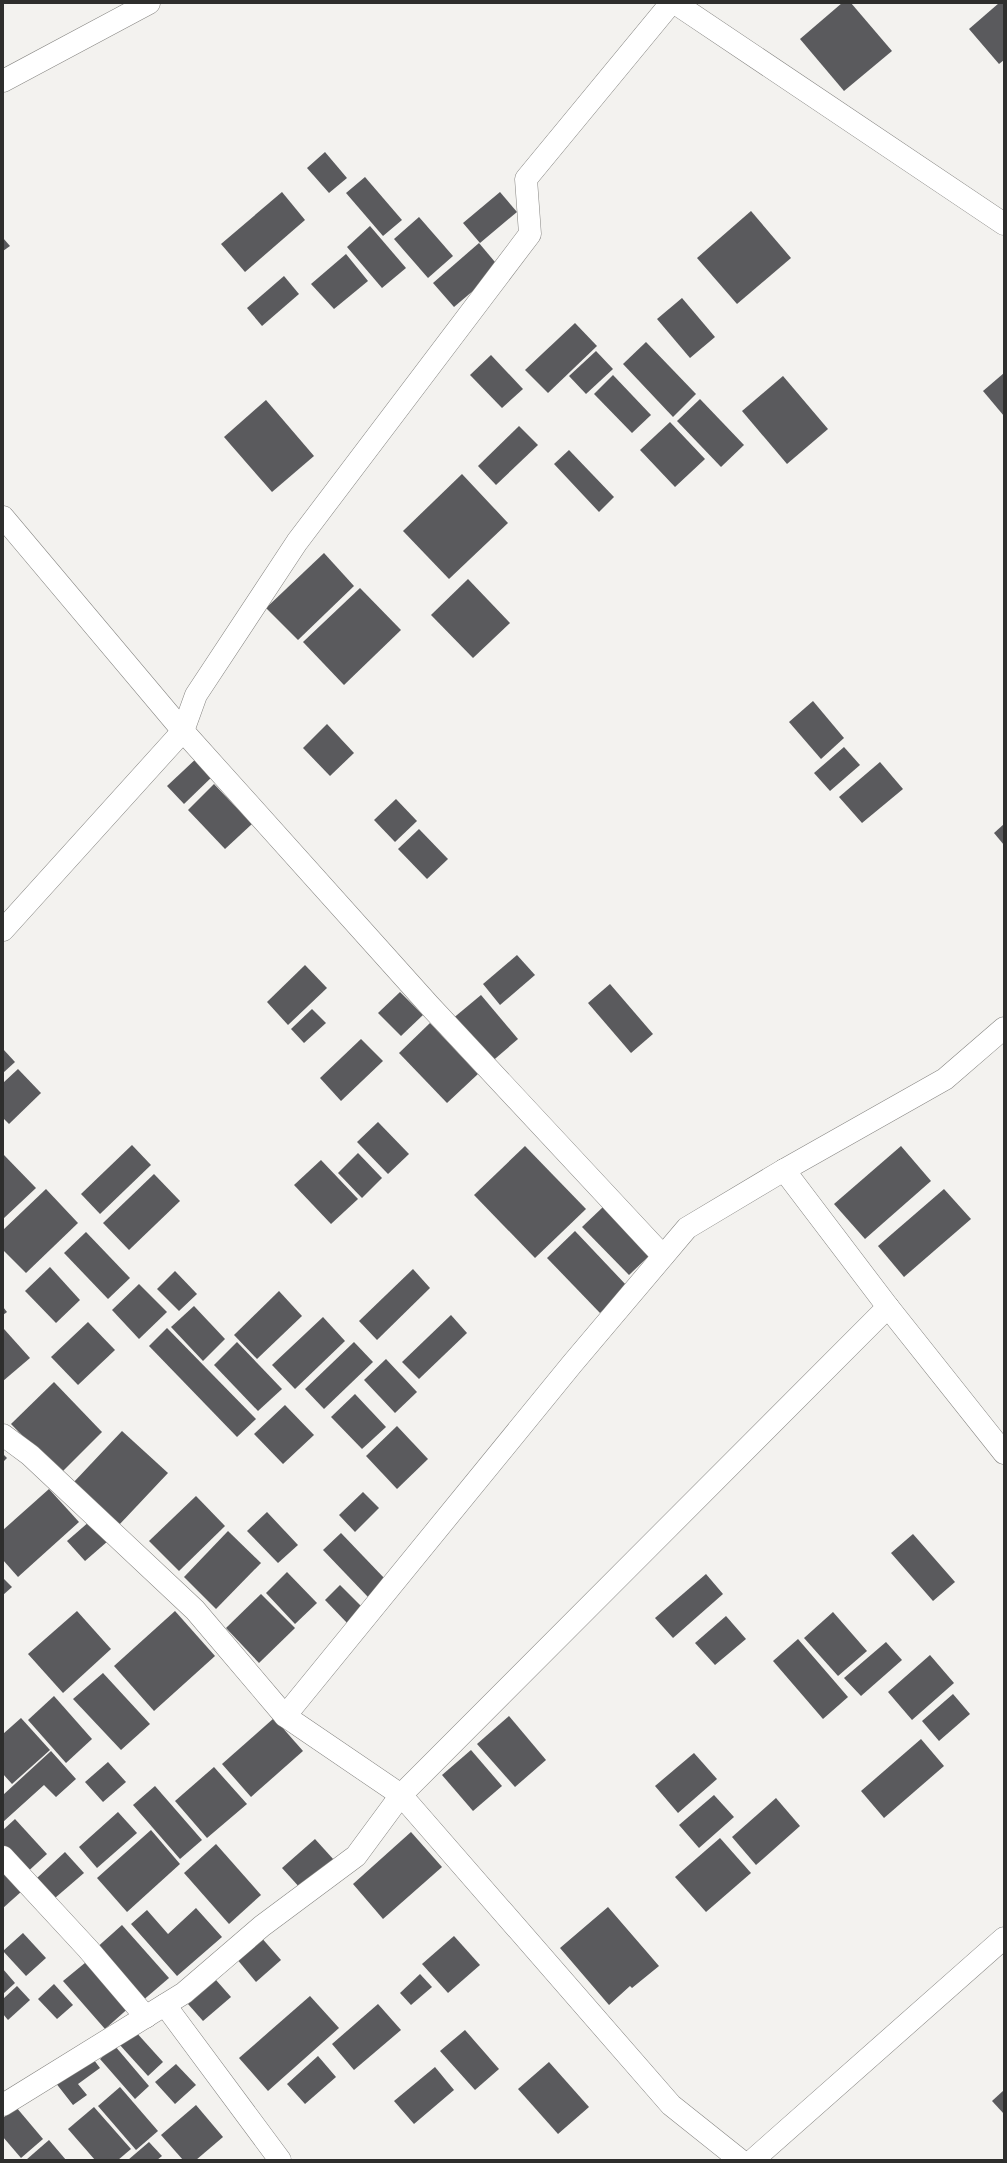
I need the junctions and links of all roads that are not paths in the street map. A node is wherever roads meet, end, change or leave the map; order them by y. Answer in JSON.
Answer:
{"nodes":[{"id":1,"x":149,"y":3,"type":"edge"},
{"id":2,"x":671,"y":3,"type":"edge"},
{"id":3,"x":675,"y":3,"type":"edge"},
{"id":4,"x":3,"y":81,"type":"edge"},
{"id":5,"x":1004,"y":224,"type":"edge"},
{"id":6,"x":3,"y":517,"type":"edge"},
{"id":7,"x":183,"y":731,"type":"junction"},
{"id":8,"x":3,"y":930,"type":"edge"},
{"id":9,"x":1004,"y":1028,"type":"edge"},
{"id":10,"x":784,"y":1170,"type":"junction"},
{"id":11,"x":663,"y":1256,"type":"junction"},
{"id":12,"x":888,"y":1307,"type":"junction"},
{"id":13,"x":3,"y":1434,"type":"edge"},
{"id":14,"x":1004,"y":1453,"type":"edge"},
{"id":15,"x":285,"y":1716,"type":"junction"},
{"id":16,"x":402,"y":1795,"type":"junction"},
{"id":17,"x":3,"y":1857,"type":"edge"},
{"id":18,"x":1004,"y":1938,"type":"edge"},
{"id":19,"x":165,"y":2005,"type":"junction"},
{"id":20,"x":146,"y":2017,"type":"junction"},
{"id":21,"x":3,"y":2105,"type":"edge"},
{"id":22,"x":280,"y":2160,"type":"edge"},
{"id":23,"x":740,"y":2160,"type":"edge"},
{"id":24,"x":752,"y":2160,"type":"edge"}],
"edges":[{"from":1,"to":4,"type":"street"},
{"from":2,"to":7,"type":"street"},
{"from":3,"to":5,"type":"street"},
{"from":6,"to":7,"type":"street"},
{"from":7,"to":8,"type":"street"},
{"from":7,"to":11,"type":"street"},
{"from":9,"to":10,"type":"street"},
{"from":10,"to":11,"type":"street"},
{"from":10,"to":12,"type":"street"},
{"from":11,"to":15,"type":"street"},
{"from":12,"to":14,"type":"street"},
{"from":12,"to":16,"type":"street"},
{"from":13,"to":15,"type":"street"},
{"from":15,"to":16,"type":"street"},
{"from":16,"to":19,"type":"street"},
{"from":16,"to":23,"type":"street"},
{"from":17,"to":20,"type":"street"},
{"from":18,"to":24,"type":"street"},
{"from":19,"to":20,"type":"street"},
{"from":19,"to":22,"type":"street"},
{"from":20,"to":21,"type":"street"}]}
